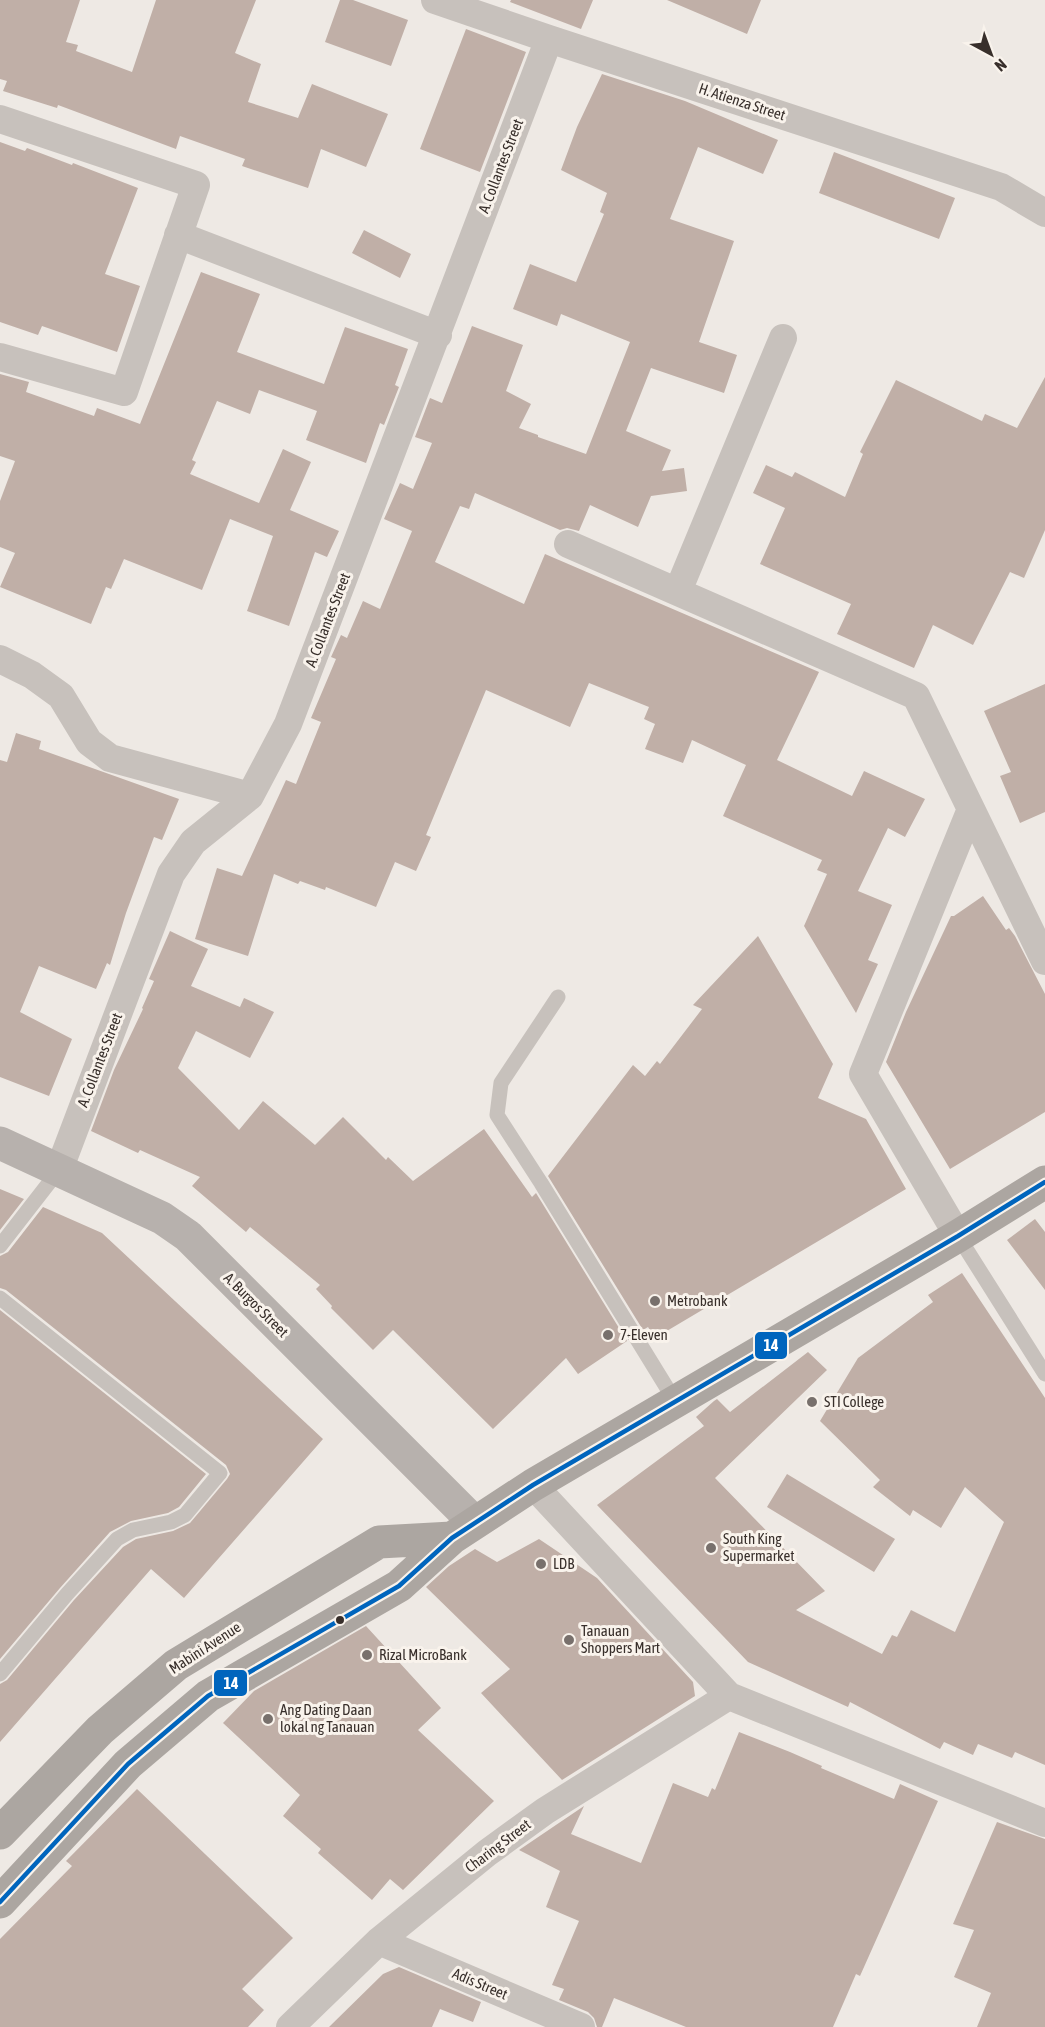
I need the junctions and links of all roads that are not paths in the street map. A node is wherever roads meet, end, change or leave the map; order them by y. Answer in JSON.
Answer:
{"nodes":[{"id":1,"x":435,"y":0,"type":"edge"},
{"id":2,"x":549,"y":39,"type":"junction"},
{"id":3,"x":0,"y":119,"type":"edge"},
{"id":4,"x":1045,"y":213,"type":"edge"},
{"id":5,"x":178,"y":235,"type":"junction"},
{"id":6,"x":438,"y":335,"type":"junction"},
{"id":7,"x":783,"y":338,"type":"dead end"},
{"id":8,"x":0,"y":357,"type":"edge"},
{"id":9,"x":568,"y":544,"type":"dead end"},
{"id":10,"x":678,"y":591,"type":"junction"},
{"id":11,"x":0,"y":659,"type":"edge"},
{"id":12,"x":250,"y":796,"type":"junction"},
{"id":13,"x":971,"y":809,"type":"junction"},
{"id":14,"x":1045,"y":961,"type":"edge"},
{"id":15,"x":558,"y":997,"type":"dead end"},
{"id":16,"x":0,"y":1143,"type":"edge"},
{"id":17,"x":59,"y":1170,"type":"junction"},
{"id":18,"x":1045,"y":1182,"type":"edge"},
{"id":19,"x":958,"y":1236,"type":"junction"},
{"id":20,"x":0,"y":1246,"type":"edge"},
{"id":21,"x":0,"y":1298,"type":"edge"},
{"id":22,"x":1045,"y":1374,"type":"edge"},
{"id":23,"x":675,"y":1401,"type":"junction"},
{"id":24,"x":532,"y":1485,"type":"junction"},
{"id":25,"x":463,"y":1530,"type":"junction"},
{"id":26,"x":0,"y":1674,"type":"edge"},
{"id":27,"x":729,"y":1696,"type":"junction"},
{"id":28,"x":1045,"y":1822,"type":"edge"},
{"id":29,"x":0,"y":1833,"type":"edge"},
{"id":30,"x":0,"y":1902,"type":"edge"},
{"id":31,"x":379,"y":1941,"type":"junction"},
{"id":32,"x":290,"y":2027,"type":"edge"},
{"id":33,"x":581,"y":2027,"type":"edge"}],
"edges":[{"from":1,"to":2,"type":"street","name":"H. Atienza Street"},
{"from":2,"to":4,"type":"street","name":"H. Atienza Street"},
{"from":2,"to":6,"type":"street","name":"A. Collantes Street"},
{"from":3,"to":5,"type":"street"},
{"from":5,"to":6,"type":"street"},
{"from":5,"to":8,"type":"street"},
{"from":6,"to":12,"type":"street","name":"A. Collantes Street"},
{"from":7,"to":10,"type":"street"},
{"from":9,"to":10,"type":"street"},
{"from":10,"to":13,"type":"street"},
{"from":11,"to":12,"type":"street"},
{"from":12,"to":17,"type":"street","name":"A. Collantes Street"},
{"from":13,"to":14,"type":"street"},
{"from":13,"to":19,"type":"street"},
{"from":15,"to":23,"type":"lane"},
{"from":16,"to":17,"type":"street","name":"A. Burgos Street"},
{"from":17,"to":20,"type":"lane"},
{"from":17,"to":25,"type":"street","name":"A. Burgos Street"},
{"from":18,"to":19,"type":"main road","name":"Mabini Avenue"},
{"from":19,"to":22,"type":"lane"},
{"from":19,"to":23,"type":"main road","name":"Mabini Avenue"},
{"from":21,"to":26,"type":"lane"},
{"from":23,"to":24,"type":"main road","name":"Mabini Avenue"},
{"from":24,"to":25,"type":"main road","name":"Mabini Avenue"},
{"from":24,"to":27,"type":"street"},
{"from":25,"to":29,"type":"main road","name":"Mabini Avenue"},
{"from":25,"to":30,"type":"main road","name":"Mabini Avenue"},
{"from":27,"to":28,"type":"street"},
{"from":27,"to":31,"type":"street","name":"Charing Street"},
{"from":31,"to":32,"type":"street","name":"Charing Street"},
{"from":31,"to":33,"type":"street","name":"Adis Street"}]}
